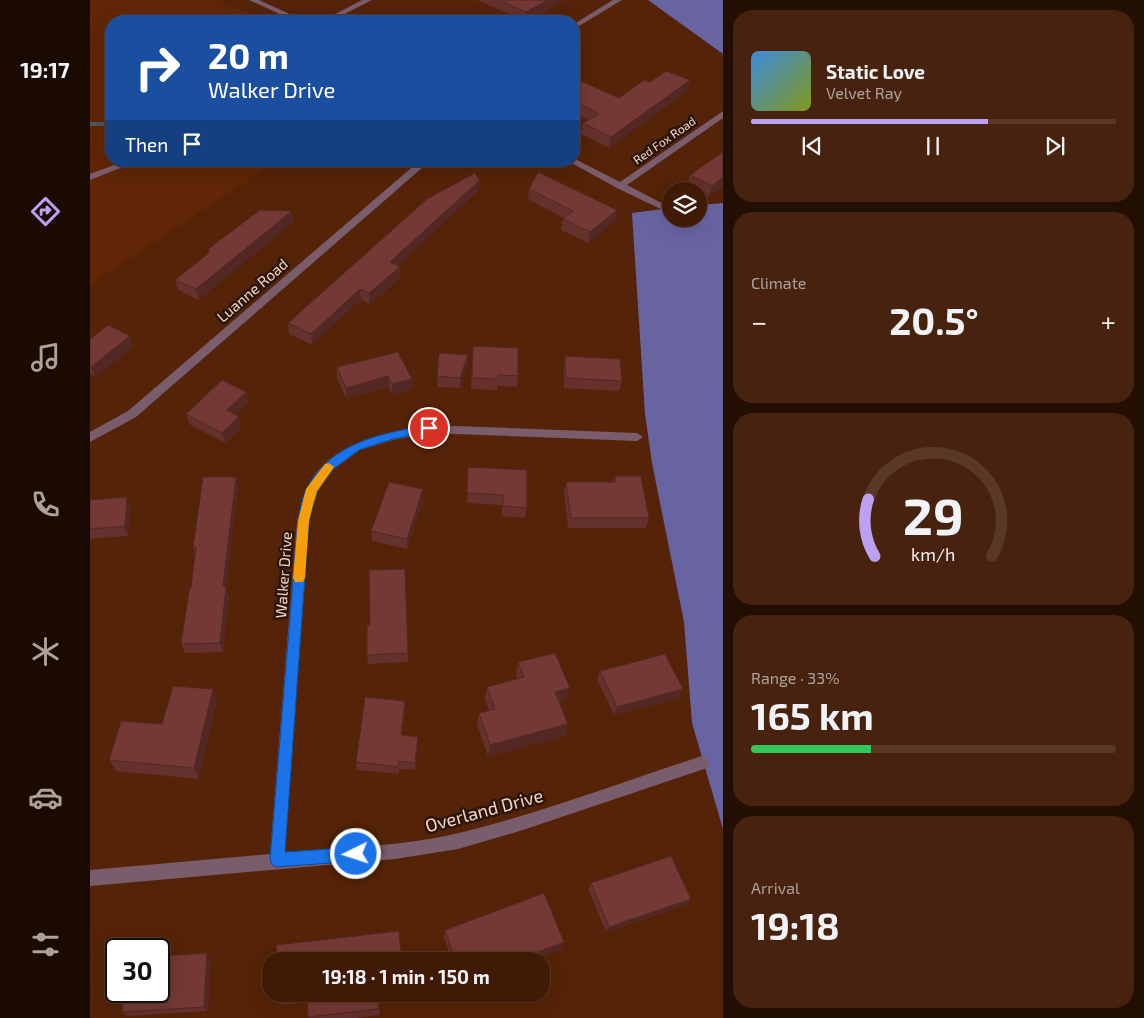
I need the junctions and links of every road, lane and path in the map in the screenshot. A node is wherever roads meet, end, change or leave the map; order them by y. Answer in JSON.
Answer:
{"nodes":[{"id":1,"x":253,"y":0,"type":"edge"},
{"id":2,"x":368,"y":0,"type":"edge"},
{"id":3,"x":618,"y":0,"type":"edge"},
{"id":4,"x":287,"y":15,"type":"edge"},
{"id":5,"x":338,"y":15,"type":"edge"},
{"id":6,"x":580,"y":23,"type":"edge"},
{"id":7,"x":723,"y":114,"type":"edge"},
{"id":8,"x":580,"y":165,"type":"edge"},
{"id":9,"x":118,"y":167,"type":"edge"},
{"id":10,"x":418,"y":167,"type":"edge"},
{"id":11,"x":90,"y":178,"type":"edge"},
{"id":12,"x":620,"y":186,"type":"junction"},
{"id":13,"x":662,"y":207,"type":"edge"},
{"id":14,"x":637,"y":437,"type":"dead end"},
{"id":15,"x":90,"y":438,"type":"edge"},
{"id":16,"x":702,"y":763,"type":"dead end"},
{"id":17,"x":277,"y":860,"type":"junction"},
{"id":18,"x":90,"y":878,"type":"edge"}],
"edges":[{"from":1,"to":4,"type":"street"},
{"from":2,"to":5,"type":"street"},
{"from":3,"to":6,"type":"street"},
{"from":7,"to":12,"type":"street","name":"Red Fox Road"},
{"from":8,"to":12,"type":"street"},
{"from":9,"to":11,"type":"street"},
{"from":10,"to":15,"type":"street","name":"Luanne Road"},
{"from":12,"to":13,"type":"street"},
{"from":14,"to":17,"type":"street","name":"Walker Drive"},
{"from":16,"to":17,"type":"street","name":"Overland Drive"},
{"from":17,"to":18,"type":"street","name":"Overland Drive"}]}
